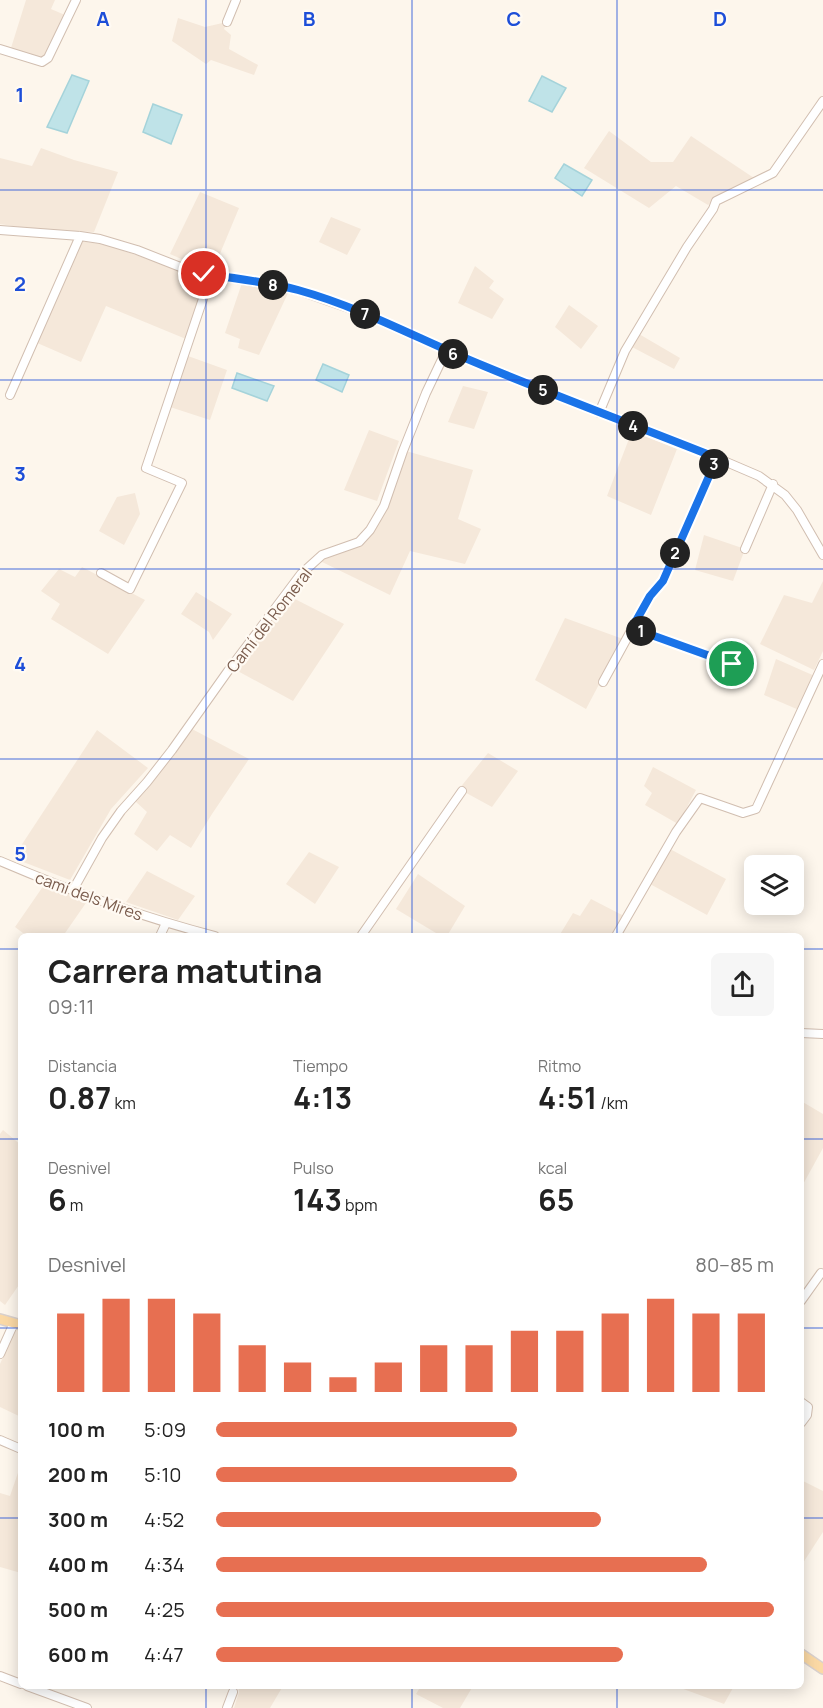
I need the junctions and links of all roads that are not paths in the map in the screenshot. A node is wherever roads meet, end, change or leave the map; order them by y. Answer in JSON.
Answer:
{"nodes":[{"id":1,"x":76,"y":0,"type":"edge"},
{"id":2,"x":236,"y":0,"type":"edge"},
{"id":3,"x":227,"y":22,"type":"dead end"},
{"id":4,"x":0,"y":49,"type":"edge"},
{"id":5,"x":823,"y":101,"type":"edge"},
{"id":6,"x":0,"y":230,"type":"edge"},
{"id":7,"x":80,"y":236,"type":"junction"},
{"id":8,"x":211,"y":275,"type":"junction"},
{"id":9,"x":446,"y":351,"type":"junction"},
{"id":10,"x":10,"y":395,"type":"dead end"},
{"id":11,"x":599,"y":413,"type":"junction"},
{"id":12,"x":717,"y":458,"type":"junction"},
{"id":13,"x":773,"y":484,"type":"junction"},
{"id":14,"x":745,"y":549,"type":"dead end"},
{"id":15,"x":822,"y":550,"type":"edge"},
{"id":16,"x":101,"y":573,"type":"dead end"},
{"id":17,"x":632,"y":628,"type":"junction"},
{"id":18,"x":732,"y":664,"type":"dead end"},
{"id":19,"x":823,"y":664,"type":"edge"},
{"id":20,"x":603,"y":682,"type":"dead end"},
{"id":21,"x":462,"y":791,"type":"dead end"},
{"id":22,"x":0,"y":861,"type":"edge"},
{"id":23,"x":73,"y":890,"type":"junction"},
{"id":24,"x":165,"y":922,"type":"junction"},
{"id":25,"x":161,"y":933,"type":"edge"},
{"id":26,"x":204,"y":933,"type":"edge"},
{"id":27,"x":363,"y":933,"type":"edge"},
{"id":28,"x":618,"y":933,"type":"edge"},
{"id":29,"x":804,"y":1033,"type":"edge"},
{"id":30,"x":823,"y":1034,"type":"edge"},
{"id":31,"x":821,"y":1272,"type":"dead end"},
{"id":32,"x":804,"y":1297,"type":"edge"},
{"id":33,"x":0,"y":1318,"type":"edge"},
{"id":34,"x":18,"y":1324,"type":"edge"},
{"id":35,"x":0,"y":1354,"type":"edge"},
{"id":36,"x":804,"y":1404,"type":"edge"},
{"id":37,"x":804,"y":1418,"type":"edge"},
{"id":38,"x":0,"y":1440,"type":"edge"},
{"id":39,"x":18,"y":1448,"type":"edge"},
{"id":40,"x":804,"y":1656,"type":"edge"},
{"id":41,"x":823,"y":1670,"type":"edge"},
{"id":42,"x":0,"y":1676,"type":"edge"},
{"id":43,"x":18,"y":1683,"type":"edge"},
{"id":44,"x":35,"y":1689,"type":"edge"},
{"id":45,"x":233,"y":1692,"type":"dead end"},
{"id":46,"x":87,"y":1708,"type":"edge"},
{"id":47,"x":227,"y":1708,"type":"edge"}],
"edges":[{"from":1,"to":4,"type":"street"},
{"from":2,"to":3,"type":"street"},
{"from":5,"to":11,"type":"street"},
{"from":6,"to":7,"type":"street"},
{"from":7,"to":8,"type":"street"},
{"from":7,"to":10,"type":"street"},
{"from":8,"to":9,"type":"street"},
{"from":8,"to":16,"type":"street"},
{"from":9,"to":11,"type":"street"},
{"from":9,"to":23,"type":"street","name":"Camí del Romeral"},
{"from":11,"to":12,"type":"street"},
{"from":12,"to":13,"type":"street"},
{"from":12,"to":17,"type":"street"},
{"from":13,"to":14,"type":"street"},
{"from":13,"to":15,"type":"street"},
{"from":17,"to":18,"type":"street"},
{"from":17,"to":20,"type":"street"},
{"from":19,"to":28,"type":"street"},
{"from":21,"to":27,"type":"street"},
{"from":22,"to":23,"type":"street","name":"camí dels Mires"},
{"from":23,"to":24,"type":"street","name":"camí dels Mires"},
{"from":24,"to":25,"type":"street"},
{"from":24,"to":26,"type":"street","name":"camí dels Mires"},
{"from":29,"to":30,"type":"street"},
{"from":31,"to":32,"type":"street"},
{"from":33,"to":34,"type":"main road"},
{"from":34,"to":35,"type":"street"},
{"from":36,"to":37,"type":"street"},
{"from":38,"to":39,"type":"street"},
{"from":40,"to":41,"type":"main road"},
{"from":42,"to":43,"type":"street"},
{"from":44,"to":46,"type":"street"},
{"from":45,"to":47,"type":"street"}]}
